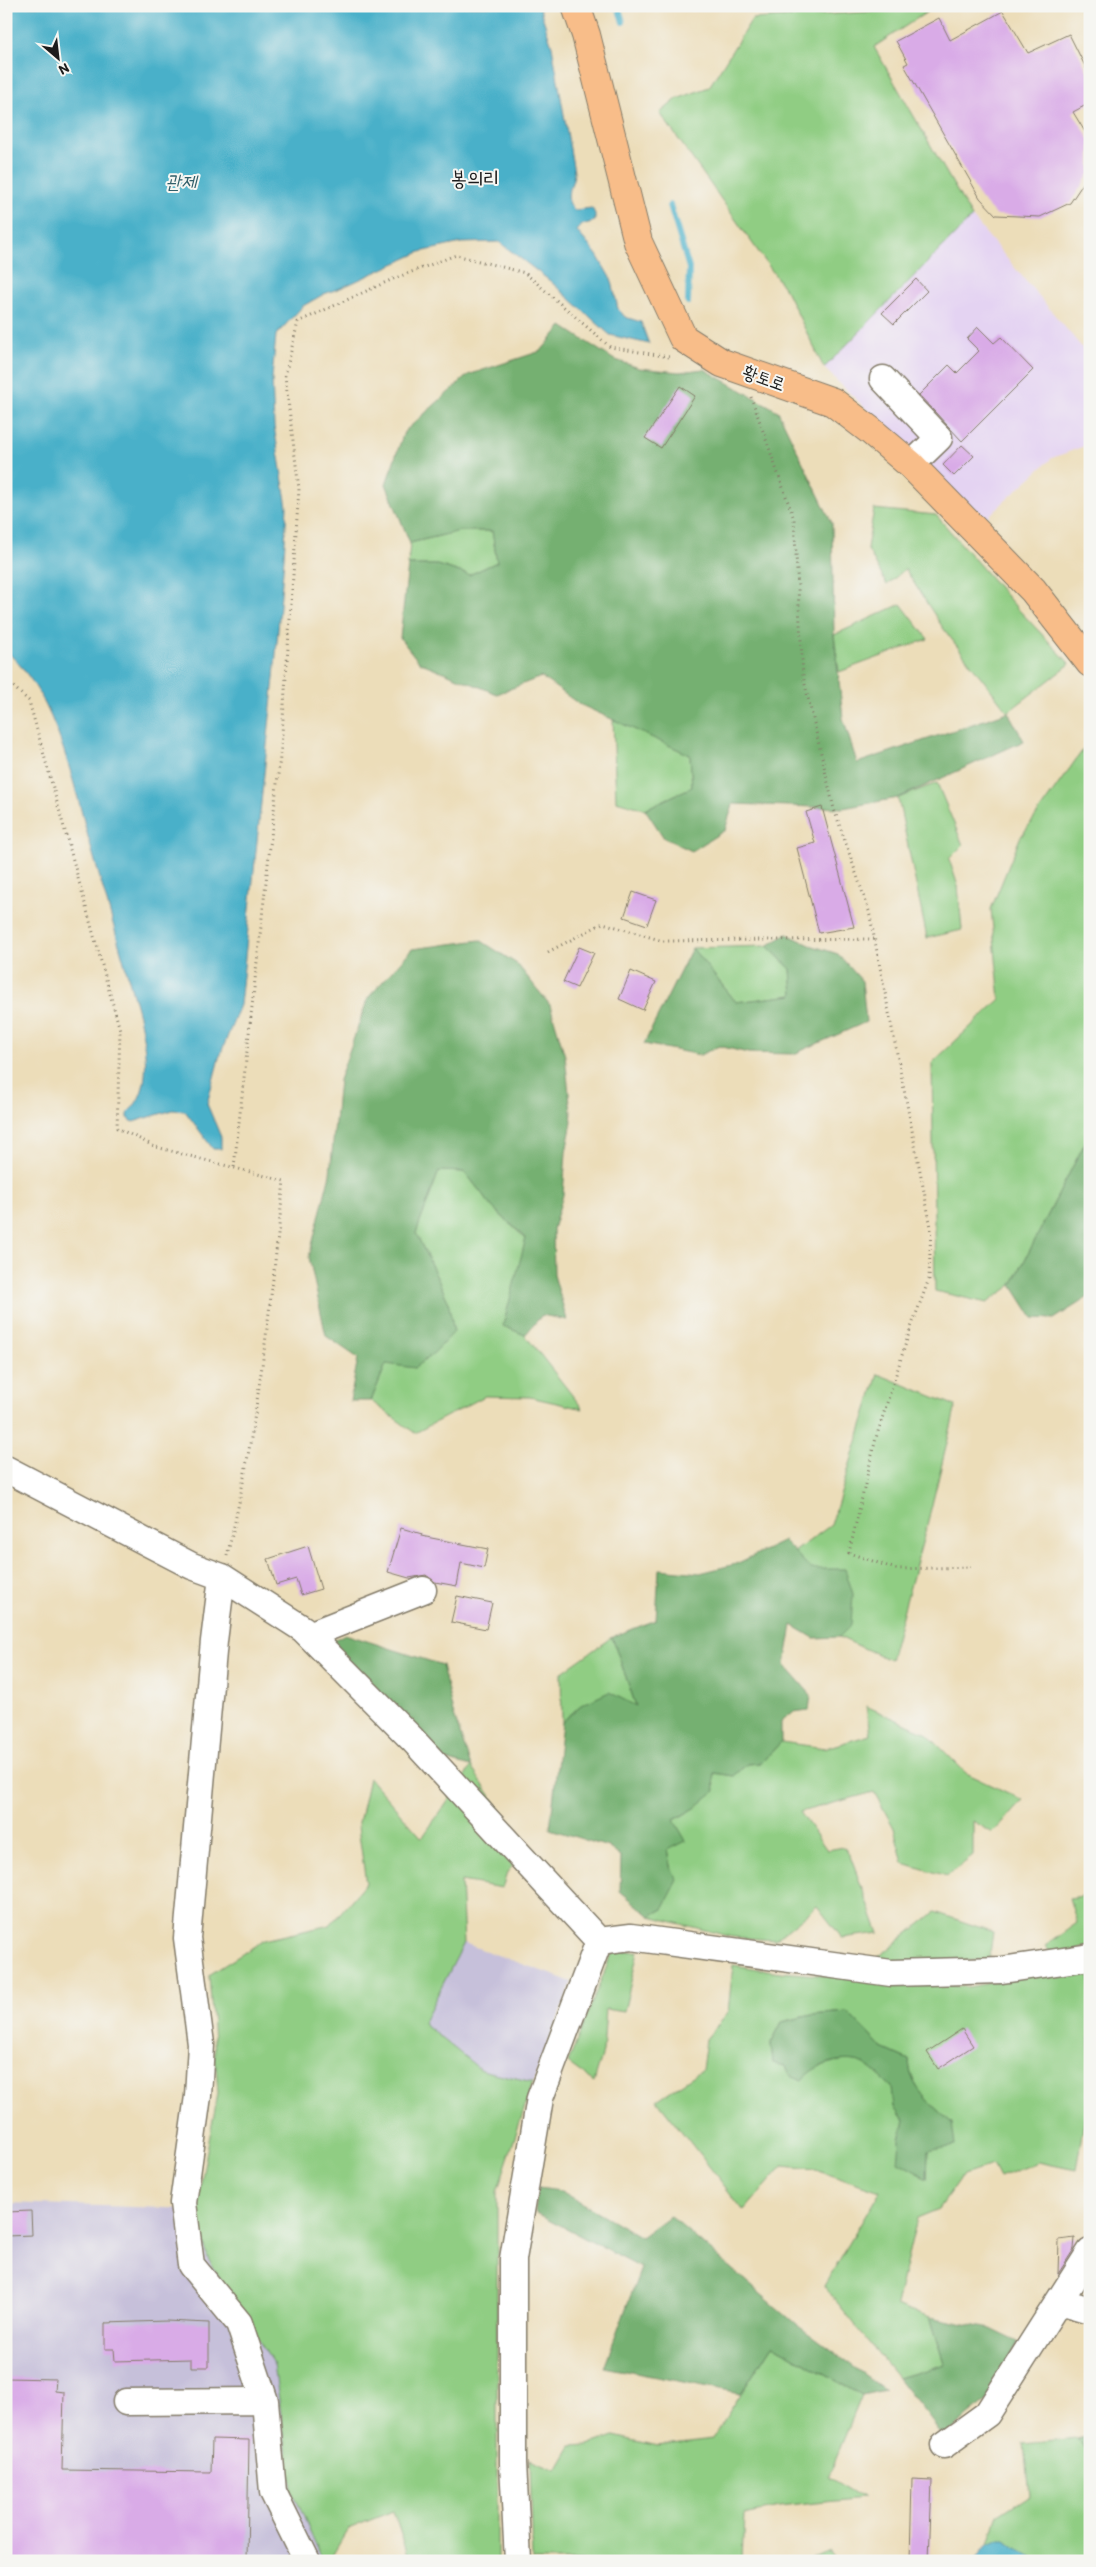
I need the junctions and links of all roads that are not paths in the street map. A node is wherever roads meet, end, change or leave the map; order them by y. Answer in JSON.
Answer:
{"nodes":[{"id":1,"x":576,"y":6,"type":"edge"},
{"id":2,"x":883,"y":379,"type":"dead end"},
{"id":3,"x":911,"y":464,"type":"junction"},
{"id":4,"x":1090,"y":664,"type":"edge"},
{"id":5,"x":6,"y":1469,"type":"edge"},
{"id":6,"x":222,"y":1577,"type":"junction"},
{"id":7,"x":422,"y":1590,"type":"dead end"},
{"id":8,"x":309,"y":1635,"type":"junction"},
{"id":9,"x":599,"y":1941,"type":"junction"},
{"id":10,"x":1090,"y":1957,"type":"edge"},
{"id":11,"x":1090,"y":2252,"type":"edge"},
{"id":12,"x":1058,"y":2301,"type":"junction"},
{"id":13,"x":1090,"y":2310,"type":"edge"},
{"id":14,"x":265,"y":2401,"type":"junction"},
{"id":15,"x":126,"y":2402,"type":"dead end"},
{"id":16,"x":944,"y":2445,"type":"dead end"},
{"id":17,"x":307,"y":2561,"type":"edge"},
{"id":18,"x":518,"y":2561,"type":"edge"}],
"edges":[{"from":1,"to":3,"type":"main road","name":"황토로"},
{"from":2,"to":3,"type":"street"},
{"from":3,"to":4,"type":"main road","name":"황토로"},
{"from":5,"to":6,"type":"street"},
{"from":6,"to":8,"type":"street"},
{"from":6,"to":14,"type":"street"},
{"from":7,"to":8,"type":"street"},
{"from":8,"to":9,"type":"street"},
{"from":9,"to":10,"type":"street"},
{"from":9,"to":18,"type":"street"},
{"from":11,"to":12,"type":"street"},
{"from":12,"to":13,"type":"street"},
{"from":12,"to":16,"type":"street"},
{"from":14,"to":15,"type":"street"},
{"from":14,"to":17,"type":"street"}]}
